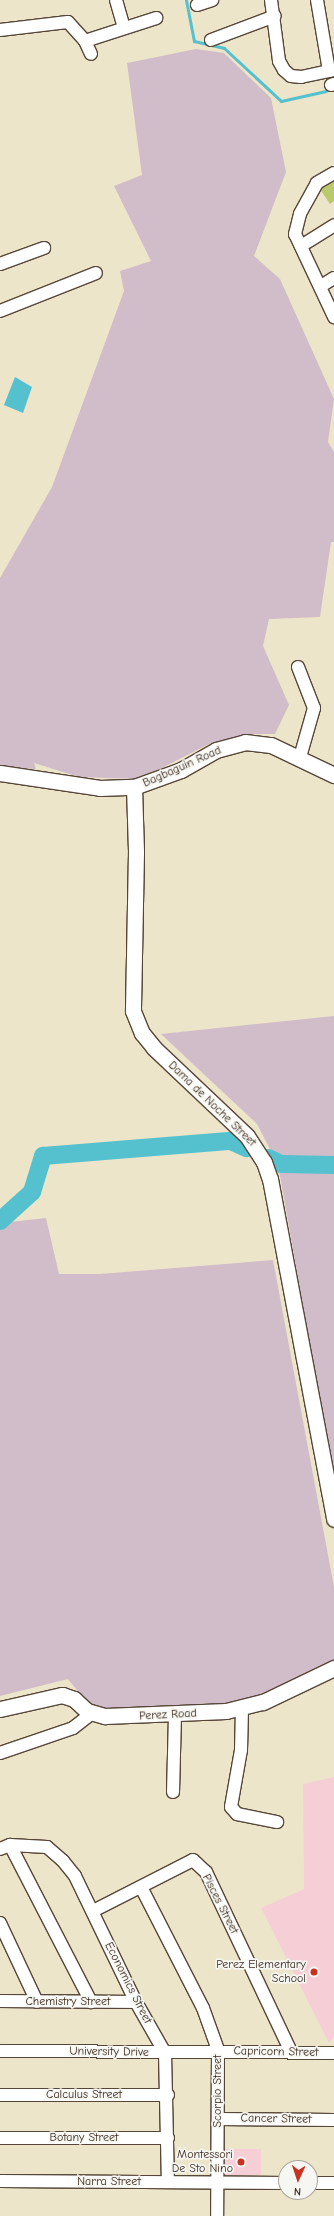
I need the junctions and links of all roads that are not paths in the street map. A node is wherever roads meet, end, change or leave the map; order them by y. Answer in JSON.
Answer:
{"nodes":[{"id":1,"x":116,"y":0,"type":"edge"},
{"id":2,"x":212,"y":0,"type":"edge"},
{"id":3,"x":271,"y":0,"type":"edge"},
{"id":4,"x":317,"y":0,"type":"edge"},
{"id":5,"x":198,"y":5,"type":"dead end"},
{"id":6,"x":275,"y":16,"type":"junction"},
{"id":7,"x":156,"y":18,"type":"dead end"},
{"id":8,"x":124,"y":28,"type":"junction"},
{"id":9,"x":0,"y":30,"type":"edge"},
{"id":10,"x":211,"y":40,"type":"dead end"},
{"id":11,"x":85,"y":41,"type":"junction"},
{"id":12,"x":91,"y":54,"type":"dead end"},
{"id":13,"x":331,"y":71,"type":"edge"},
{"id":14,"x":334,"y":173,"type":"edge"},
{"id":15,"x":334,"y":225,"type":"edge"},
{"id":16,"x":301,"y":246,"type":"junction"},
{"id":17,"x":44,"y":248,"type":"dead end"},
{"id":18,"x":0,"y":264,"type":"edge"},
{"id":19,"x":96,"y":273,"type":"dead end"},
{"id":20,"x":334,"y":278,"type":"edge"},
{"id":21,"x":321,"y":286,"type":"junction"},
{"id":22,"x":0,"y":311,"type":"edge"},
{"id":23,"x":334,"y":317,"type":"edge"},
{"id":24,"x":298,"y":667,"type":"dead end"},
{"id":25,"x":300,"y":757,"type":"junction"},
{"id":26,"x":0,"y":773,"type":"edge"},
{"id":27,"x":334,"y":775,"type":"edge"},
{"id":28,"x":134,"y":787,"type":"junction"},
{"id":29,"x":334,"y":1519,"type":"edge"},
{"id":30,"x":334,"y":1668,"type":"edge"},
{"id":31,"x":0,"y":1709,"type":"edge"},
{"id":32,"x":242,"y":1709,"type":"junction"},
{"id":33,"x":92,"y":1713,"type":"junction"},
{"id":34,"x":175,"y":1714,"type":"junction"},
{"id":35,"x":0,"y":1753,"type":"edge"},
{"id":36,"x":174,"y":1792,"type":"dead end"},
{"id":37,"x":277,"y":1822,"type":"dead end"},
{"id":38,"x":5,"y":1847,"type":"edge"},
{"id":39,"x":140,"y":1887,"type":"junction"},
{"id":40,"x":93,"y":1911,"type":"junction"},
{"id":41,"x":0,"y":1923,"type":"edge"},
{"id":42,"x":0,"y":2001,"type":"edge"},
{"id":43,"x":37,"y":2002,"type":"junction"},
{"id":44,"x":91,"y":2002,"type":"junction"},
{"id":45,"x":136,"y":2002,"type":"junction"},
{"id":46,"x":218,"y":2050,"type":"junction"},
{"id":47,"x":0,"y":2051,"type":"edge"},
{"id":48,"x":291,"y":2052,"type":"junction"},
{"id":49,"x":165,"y":2053,"type":"junction"},
{"id":50,"x":334,"y":2053,"type":"edge"},
{"id":51,"x":0,"y":2095,"type":"edge"},
{"id":52,"x":168,"y":2095,"type":"junction"},
{"id":53,"x":218,"y":2119,"type":"junction"},
{"id":54,"x":334,"y":2120,"type":"edge"},
{"id":55,"x":0,"y":2138,"type":"edge"},
{"id":56,"x":168,"y":2138,"type":"junction"},
{"id":57,"x":0,"y":2181,"type":"edge"},
{"id":58,"x":168,"y":2182,"type":"junction"},
{"id":59,"x":218,"y":2182,"type":"junction"},
{"id":60,"x":278,"y":2183,"type":"edge"},
{"id":61,"x":318,"y":2183,"type":"edge"},
{"id":62,"x":334,"y":2183,"type":"edge"},
{"id":63,"x":217,"y":2216,"type":"edge"}],
"edges":[{"from":1,"to":8,"type":"street"},
{"from":2,"to":5,"type":"street"},
{"from":3,"to":6,"type":"street"},
{"from":4,"to":13,"type":"street"},
{"from":6,"to":10,"type":"street"},
{"from":6,"to":13,"type":"street"},
{"from":7,"to":8,"type":"street"},
{"from":8,"to":11,"type":"street"},
{"from":9,"to":11,"type":"street"},
{"from":11,"to":12,"type":"street"},
{"from":14,"to":16,"type":"street"},
{"from":15,"to":16,"type":"street"},
{"from":16,"to":21,"type":"street"},
{"from":17,"to":18,"type":"street"},
{"from":19,"to":22,"type":"street"},
{"from":20,"to":21,"type":"street"},
{"from":21,"to":23,"type":"street"},
{"from":24,"to":25,"type":"street"},
{"from":25,"to":27,"type":"street","name":"Bagbaguin Road"},
{"from":25,"to":28,"type":"street","name":"Bagbaguin Road"},
{"from":26,"to":28,"type":"street","name":"Bagbaguin Road"},
{"from":28,"to":29,"type":"street","name":"Dama de Noche Street"},
{"from":30,"to":32,"type":"street","name":"Perez Road"},
{"from":31,"to":33,"type":"street","name":"Perez Road"},
{"from":32,"to":34,"type":"street","name":"Perez Road"},
{"from":32,"to":37,"type":"street"},
{"from":33,"to":34,"type":"street","name":"Perez Road"},
{"from":33,"to":35,"type":"street"},
{"from":34,"to":36,"type":"street"},
{"from":38,"to":40,"type":"street","name":"Economics Street"},
{"from":38,"to":44,"type":"street"},
{"from":39,"to":40,"type":"street","name":"Pisces Street"},
{"from":39,"to":46,"type":"street","name":"Scorpio Street"},
{"from":39,"to":48,"type":"street","name":"Pisces Street"},
{"from":40,"to":45,"type":"street","name":"Economics Street"},
{"from":41,"to":43,"type":"street"},
{"from":42,"to":43,"type":"street","name":"Chemistry Street"},
{"from":43,"to":44,"type":"street","name":"Chemistry Street"},
{"from":44,"to":45,"type":"street","name":"Chemistry Street"},
{"from":45,"to":49,"type":"street","name":"Economics Street"},
{"from":46,"to":48,"type":"street","name":"Capricorn Street"},
{"from":46,"to":49,"type":"street","name":"University Drive"},
{"from":46,"to":53,"type":"street","name":"Scorpio Street"},
{"from":47,"to":49,"type":"street","name":"University Drive"},
{"from":48,"to":50,"type":"street","name":"Capricorn Street"},
{"from":49,"to":52,"type":"street","name":"Economics Street"},
{"from":51,"to":52,"type":"street","name":"Calculus Street"},
{"from":52,"to":56,"type":"street","name":"Economics Street"},
{"from":53,"to":54,"type":"street","name":"Cancer Street"},
{"from":53,"to":59,"type":"street","name":"Scorpio Street"},
{"from":55,"to":56,"type":"street","name":"Botany Street"},
{"from":56,"to":58,"type":"street","name":"Economics Street"},
{"from":57,"to":58,"type":"street","name":"Narra Street"},
{"from":58,"to":59,"type":"street","name":"Narra Street"},
{"from":59,"to":60,"type":"street","name":"Narra Street"},
{"from":59,"to":63,"type":"street","name":"Scorpio Street"},
{"from":61,"to":62,"type":"street"}]}
